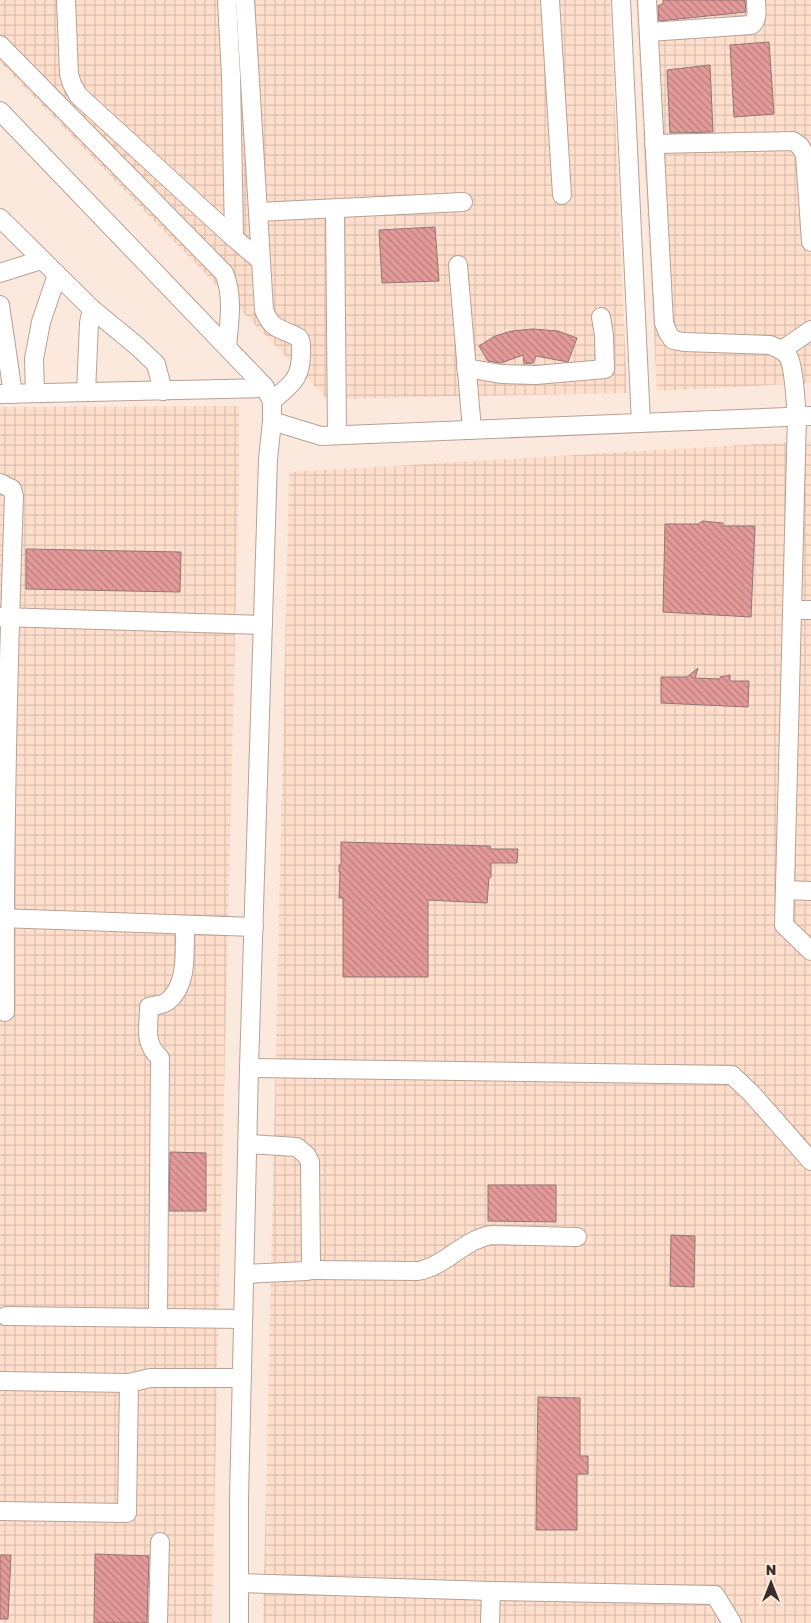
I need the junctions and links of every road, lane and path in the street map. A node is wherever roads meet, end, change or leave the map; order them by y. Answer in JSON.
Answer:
{"nodes":[{"id":1,"x":66,"y":0,"type":"edge"},
{"id":2,"x":227,"y":0,"type":"edge"},
{"id":3,"x":246,"y":0,"type":"edge"},
{"id":4,"x":550,"y":0,"type":"edge"},
{"id":5,"x":621,"y":0,"type":"edge"},
{"id":6,"x":647,"y":0,"type":"edge"},
{"id":7,"x":756,"y":0,"type":"edge"},
{"id":8,"x":649,"y":32,"type":"junction"},
{"id":9,"x":0,"y":45,"type":"edge"},
{"id":10,"x":0,"y":111,"type":"edge"},
{"id":11,"x":654,"y":144,"type":"junction"},
{"id":12,"x":562,"y":195,"type":"dead end"},
{"id":13,"x":463,"y":202,"type":"dead end"},
{"id":14,"x":335,"y":209,"type":"junction"},
{"id":15,"x":258,"y":212,"type":"junction"},
{"id":16,"x":0,"y":218,"type":"edge"},
{"id":17,"x":234,"y":238,"type":"junction"},
{"id":18,"x":811,"y":242,"type":"edge"},
{"id":19,"x":41,"y":260,"type":"junction"},
{"id":20,"x":261,"y":261,"type":"junction"},
{"id":21,"x":458,"y":265,"type":"dead end"},
{"id":22,"x":0,"y":273,"type":"edge"},
{"id":23,"x":57,"y":275,"type":"junction"},
{"id":24,"x":0,"y":305,"type":"edge"},
{"id":25,"x":92,"y":309,"type":"junction"},
{"id":26,"x":601,"y":317,"type":"dead end"},
{"id":27,"x":811,"y":330,"type":"edge"},
{"id":28,"x":227,"y":347,"type":"junction"},
{"id":29,"x":782,"y":350,"type":"junction"},
{"id":30,"x":466,"y":368,"type":"junction"},
{"id":31,"x":163,"y":390,"type":"junction"},
{"id":32,"x":86,"y":392,"type":"junction"},
{"id":33,"x":35,"y":393,"type":"junction"},
{"id":34,"x":7,"y":394,"type":"edge"},
{"id":35,"x":269,"y":395,"type":"junction"},
{"id":36,"x":804,"y":416,"type":"edge"},
{"id":37,"x":272,"y":421,"type":"junction"},
{"id":38,"x":641,"y":423,"type":"junction"},
{"id":39,"x":472,"y":430,"type":"junction"},
{"id":40,"x":336,"y":435,"type":"junction"},
{"id":41,"x":0,"y":483,"type":"edge"},
{"id":42,"x":792,"y":610,"type":"junction"},
{"id":43,"x":811,"y":610,"type":"edge"},
{"id":44,"x":5,"y":617,"type":"edge"},
{"id":45,"x":263,"y":625,"type":"junction"},
{"id":46,"x":785,"y":890,"type":"junction"},
{"id":47,"x":811,"y":891,"type":"edge"},
{"id":48,"x":2,"y":918,"type":"edge"},
{"id":49,"x":185,"y":925,"type":"junction"},
{"id":50,"x":254,"y":927,"type":"junction"},
{"id":51,"x":811,"y":951,"type":"edge"},
{"id":52,"x":5,"y":1012,"type":"dead end"},
{"id":53,"x":250,"y":1068,"type":"junction"},
{"id":54,"x":248,"y":1144,"type":"junction"},
{"id":55,"x":811,"y":1161,"type":"edge"},
{"id":56,"x":577,"y":1237,"type":"dead end"},
{"id":57,"x":311,"y":1270,"type":"junction"},
{"id":58,"x":245,"y":1274,"type":"junction"},
{"id":59,"x":6,"y":1316,"type":"dead end"},
{"id":60,"x":158,"y":1318,"type":"junction"},
{"id":61,"x":244,"y":1319,"type":"junction"},
{"id":62,"x":242,"y":1378,"type":"junction"},
{"id":63,"x":0,"y":1381,"type":"edge"},
{"id":64,"x":129,"y":1383,"type":"junction"},
{"id":65,"x":0,"y":1511,"type":"edge"},
{"id":66,"x":160,"y":1542,"type":"dead end"},
{"id":67,"x":239,"y":1583,"type":"junction"},
{"id":68,"x":491,"y":1591,"type":"junction"},
{"id":69,"x":158,"y":1623,"type":"edge"},
{"id":70,"x":239,"y":1623,"type":"edge"},
{"id":71,"x":490,"y":1623,"type":"edge"},
{"id":72,"x":732,"y":1623,"type":"edge"}],
"edges":[{"from":1,"to":17,"type":"street"},
{"from":2,"to":17,"type":"street"},
{"from":3,"to":15,"type":"street"},
{"from":4,"to":12,"type":"street"},
{"from":5,"to":38,"type":"street"},
{"from":6,"to":8,"type":"street"},
{"from":7,"to":8,"type":"street"},
{"from":8,"to":11,"type":"street"},
{"from":9,"to":28,"type":"street"},
{"from":10,"to":28,"type":"street"},
{"from":11,"to":18,"type":"street"},
{"from":11,"to":29,"type":"street"},
{"from":13,"to":14,"type":"street"},
{"from":14,"to":15,"type":"street"},
{"from":14,"to":40,"type":"street"},
{"from":15,"to":20,"type":"street"},
{"from":16,"to":19,"type":"street"},
{"from":17,"to":20,"type":"street"},
{"from":19,"to":22,"type":"street"},
{"from":19,"to":23,"type":"street"},
{"from":20,"to":35,"type":"street"},
{"from":21,"to":30,"type":"street"},
{"from":23,"to":25,"type":"street"},
{"from":23,"to":33,"type":"street"},
{"from":24,"to":34,"type":"street"},
{"from":25,"to":31,"type":"street"},
{"from":25,"to":32,"type":"street"},
{"from":26,"to":30,"type":"street"},
{"from":27,"to":29,"type":"street"},
{"from":28,"to":35,"type":"street"},
{"from":29,"to":36,"type":"street"},
{"from":30,"to":39,"type":"street"},
{"from":31,"to":32,"type":"street"},
{"from":31,"to":35,"type":"street"},
{"from":32,"to":33,"type":"street"},
{"from":33,"to":34,"type":"street"},
{"from":35,"to":37,"type":"street"},
{"from":36,"to":38,"type":"street"},
{"from":36,"to":42,"type":"street"},
{"from":37,"to":40,"type":"street"},
{"from":37,"to":45,"type":"street"},
{"from":38,"to":39,"type":"street"},
{"from":39,"to":40,"type":"street"},
{"from":41,"to":44,"type":"street"},
{"from":42,"to":43,"type":"street"},
{"from":42,"to":46,"type":"street"},
{"from":44,"to":45,"type":"street"},
{"from":44,"to":48,"type":"street"},
{"from":45,"to":50,"type":"street"},
{"from":46,"to":47,"type":"street"},
{"from":46,"to":51,"type":"street"},
{"from":48,"to":49,"type":"street"},
{"from":48,"to":52,"type":"street"},
{"from":49,"to":50,"type":"street"},
{"from":49,"to":60,"type":"street"},
{"from":50,"to":53,"type":"street"},
{"from":53,"to":54,"type":"street"},
{"from":53,"to":55,"type":"street"},
{"from":54,"to":57,"type":"street"},
{"from":54,"to":58,"type":"street"},
{"from":56,"to":57,"type":"street"},
{"from":57,"to":58,"type":"street"},
{"from":58,"to":61,"type":"street"},
{"from":59,"to":60,"type":"street"},
{"from":60,"to":61,"type":"street"},
{"from":61,"to":62,"type":"street"},
{"from":62,"to":64,"type":"street"},
{"from":62,"to":67,"type":"street"},
{"from":63,"to":64,"type":"street"},
{"from":64,"to":65,"type":"street"},
{"from":66,"to":69,"type":"street"},
{"from":67,"to":68,"type":"street"},
{"from":67,"to":70,"type":"street"},
{"from":68,"to":71,"type":"street"},
{"from":68,"to":72,"type":"street"}]}
